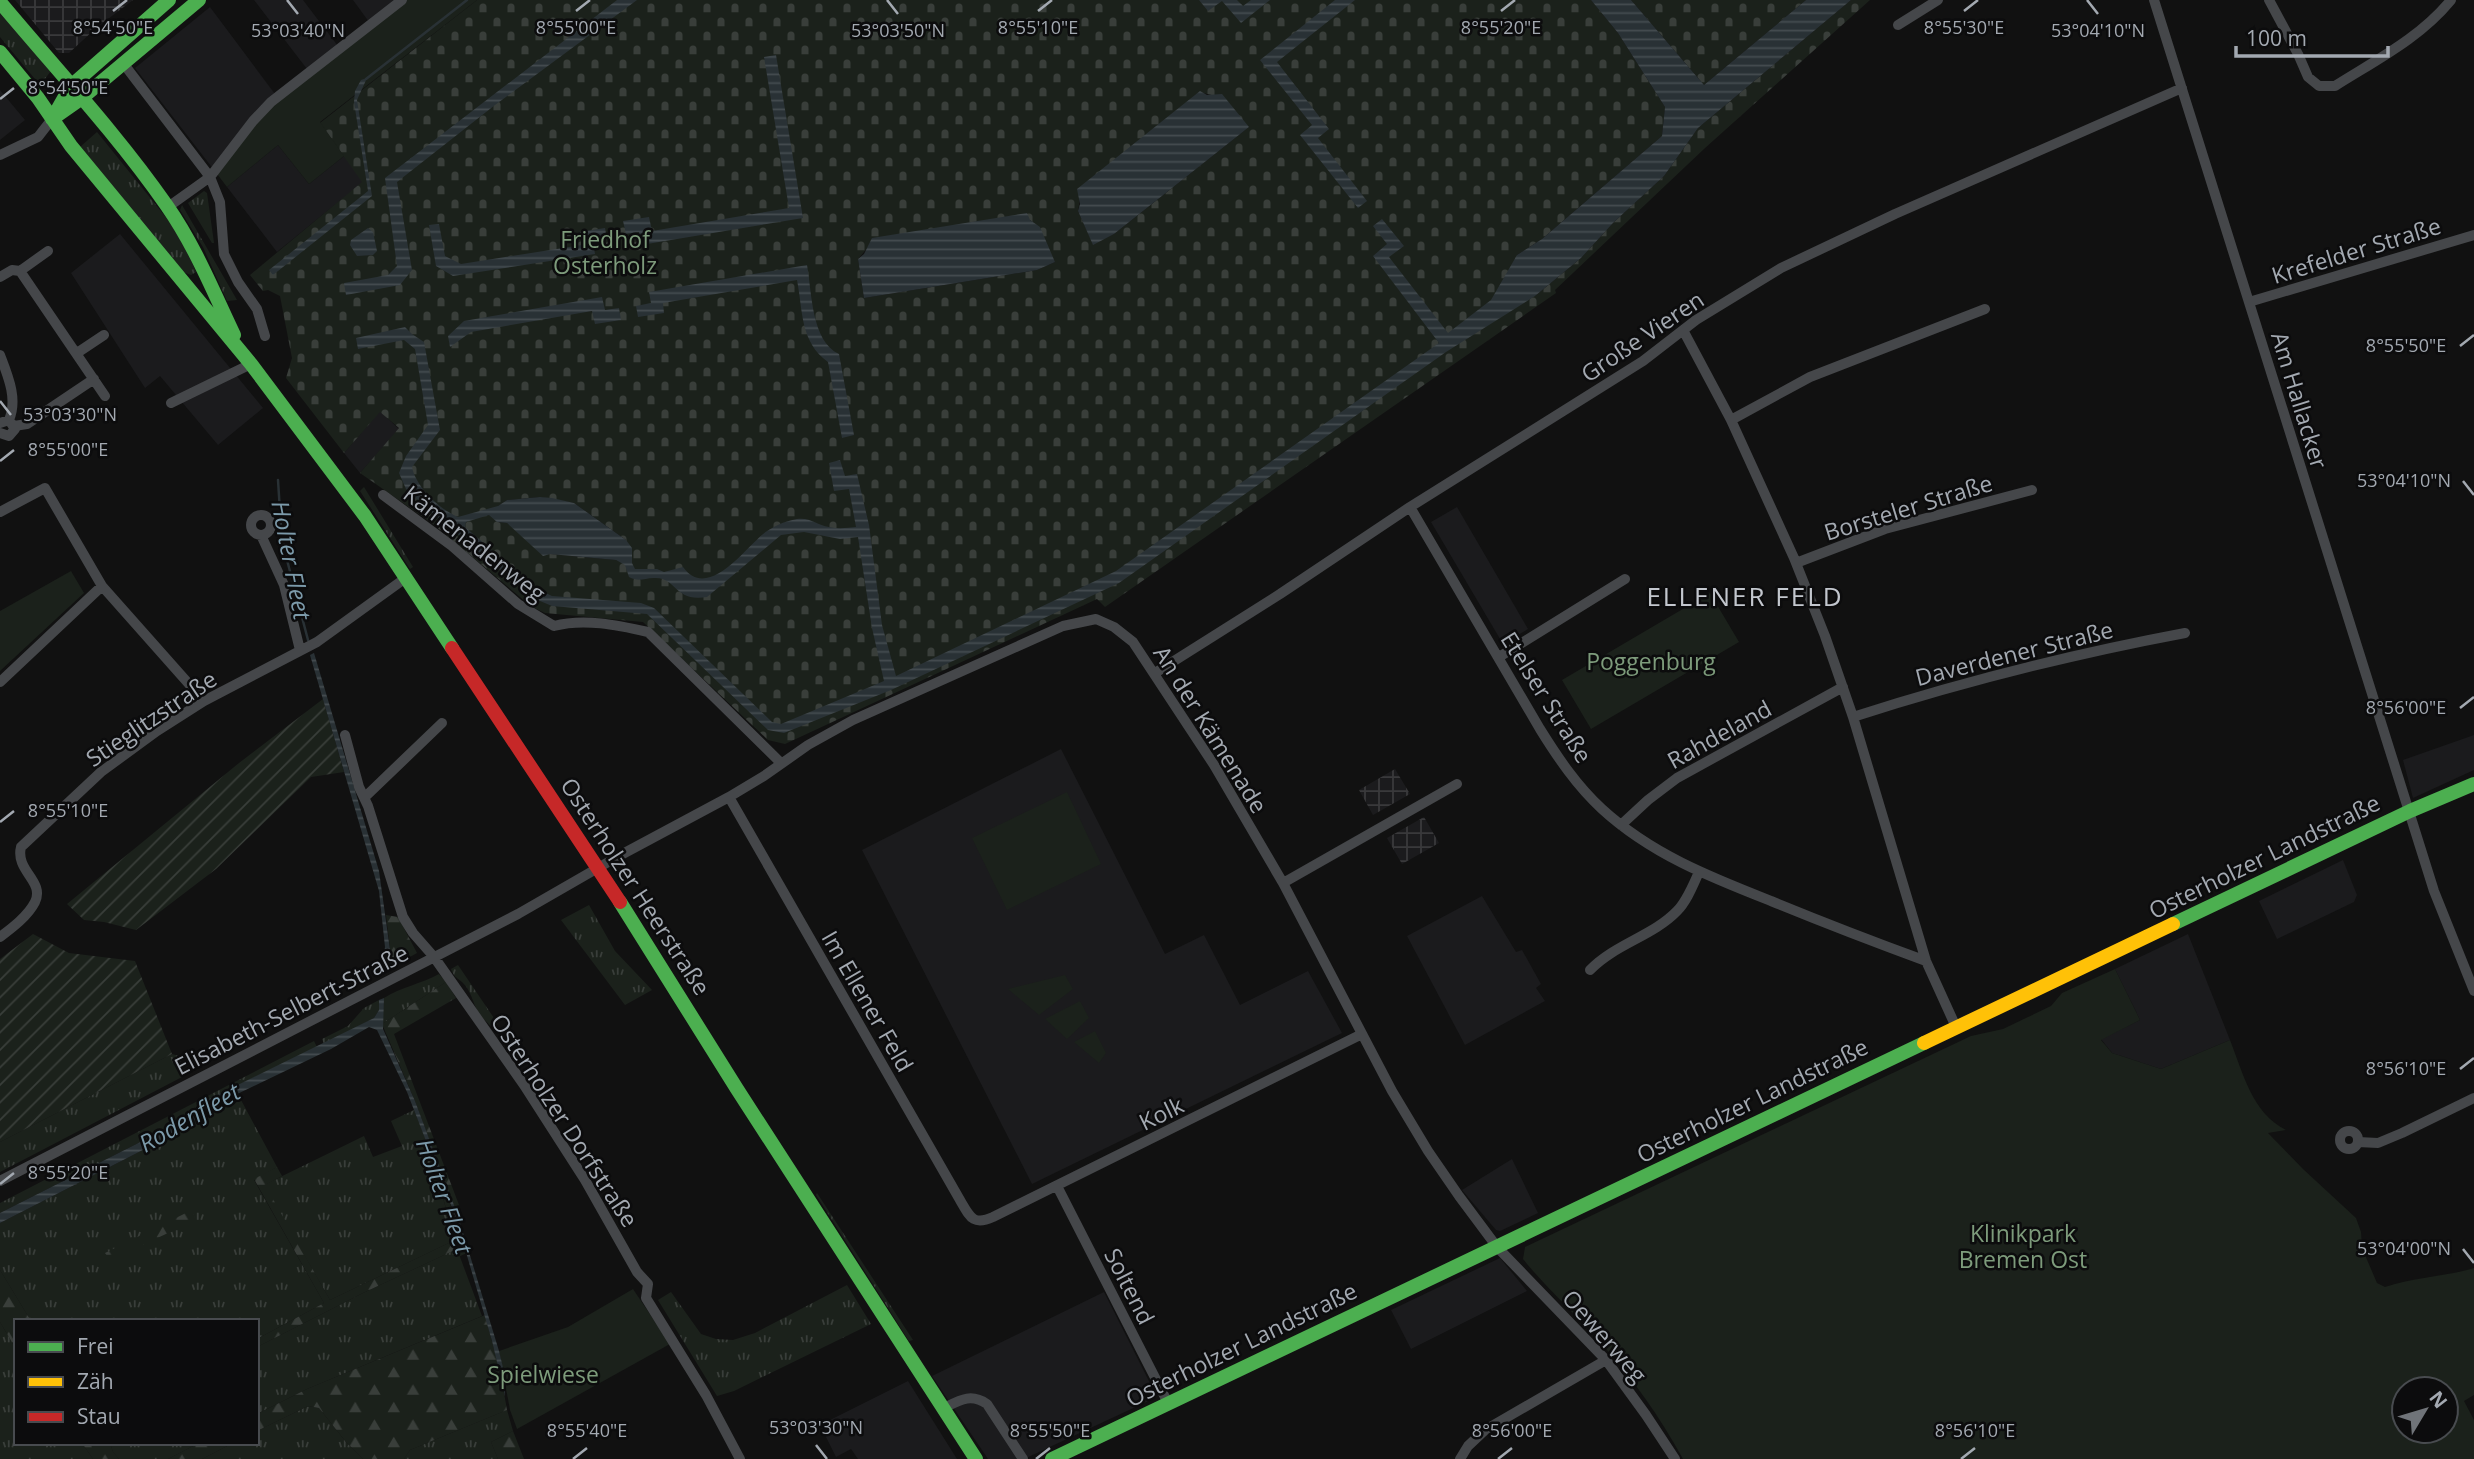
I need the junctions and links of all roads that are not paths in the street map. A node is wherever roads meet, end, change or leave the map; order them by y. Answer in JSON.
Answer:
{"nodes":[{"id":1,"x":169,"y":0,"type":"edge"},
{"id":2,"x":199,"y":0,"type":"edge"},
{"id":3,"x":402,"y":0,"type":"edge"},
{"id":4,"x":1938,"y":0,"type":"edge"},
{"id":5,"x":2154,"y":0,"type":"edge"},
{"id":6,"x":2269,"y":0,"type":"edge"},
{"id":7,"x":2451,"y":0,"type":"edge"},
{"id":8,"x":0,"y":2,"type":"edge"},
{"id":9,"x":1898,"y":25,"type":"dead end"},
{"id":10,"x":0,"y":52,"type":"edge"},
{"id":11,"x":123,"y":63,"type":"junction"},
{"id":12,"x":71,"y":86,"type":"junction"},
{"id":13,"x":2182,"y":88,"type":"junction"},
{"id":14,"x":82,"y":98,"type":"junction"},
{"id":15,"x":52,"y":119,"type":"junction"},
{"id":16,"x":0,"y":155,"type":"edge"},
{"id":17,"x":210,"y":177,"type":"junction"},
{"id":18,"x":168,"y":207,"type":"junction"},
{"id":19,"x":2474,"y":235,"type":"edge"},
{"id":20,"x":48,"y":251,"type":"dead end"},
{"id":21,"x":204,"y":270,"type":"junction"},
{"id":22,"x":20,"y":271,"type":"junction"},
{"id":23,"x":0,"y":277,"type":"edge"},
{"id":24,"x":181,"y":281,"type":"junction"},
{"id":25,"x":2249,"y":302,"type":"junction"},
{"id":26,"x":212,"y":308,"type":"junction"},
{"id":27,"x":1985,"y":309,"type":"dead end"},
{"id":28,"x":1684,"y":331,"type":"junction"},
{"id":29,"x":104,"y":335,"type":"dead end"},
{"id":30,"x":265,"y":336,"type":"dead end"},
{"id":31,"x":77,"y":353,"type":"junction"},
{"id":32,"x":0,"y":355,"type":"edge"},
{"id":33,"x":251,"y":364,"type":"junction"},
{"id":34,"x":94,"y":379,"type":"junction"},
{"id":35,"x":105,"y":396,"type":"dead end"},
{"id":36,"x":171,"y":403,"type":"dead end"},
{"id":37,"x":1731,"y":420,"type":"junction"},
{"id":38,"x":8,"y":423,"type":"edge"},
{"id":39,"x":0,"y":433,"type":"edge"},
{"id":40,"x":2032,"y":490,"type":"dead end"},
{"id":41,"x":383,"y":495,"type":"dead end"},
{"id":42,"x":1410,"y":507,"type":"junction"},
{"id":43,"x":0,"y":512,"type":"edge"},
{"id":44,"x":261,"y":535,"type":"dead end"},
{"id":45,"x":1796,"y":563,"type":"junction"},
{"id":46,"x":407,"y":577,"type":"junction"},
{"id":47,"x":1625,"y":579,"type":"dead end"},
{"id":48,"x":102,"y":586,"type":"junction"},
{"id":49,"x":2185,"y":633,"type":"dead end"},
{"id":50,"x":300,"y":650,"type":"junction"},
{"id":51,"x":1499,"y":657,"type":"junction"},
{"id":52,"x":1155,"y":673,"type":"junction"},
{"id":53,"x":0,"y":682,"type":"edge"},
{"id":54,"x":1843,"y":687,"type":"junction"},
{"id":55,"x":204,"y":701,"type":"junction"},
{"id":56,"x":1853,"y":717,"type":"junction"},
{"id":57,"x":442,"y":723,"type":"dead end"},
{"id":58,"x":345,"y":735,"type":"dead end"},
{"id":59,"x":781,"y":763,"type":"junction"},
{"id":60,"x":1457,"y":784,"type":"dead end"},
{"id":61,"x":2474,"y":784,"type":"edge"},
{"id":62,"x":365,"y":797,"type":"junction"},
{"id":63,"x":729,"y":797,"type":"junction"},
{"id":64,"x":2410,"y":811,"type":"junction"},
{"id":65,"x":1621,"y":825,"type":"junction"},
{"id":66,"x":598,"y":868,"type":"junction"},
{"id":67,"x":1699,"y":873,"type":"junction"},
{"id":68,"x":1283,"y":883,"type":"junction"},
{"id":69,"x":0,"y":937,"type":"edge"},
{"id":70,"x":434,"y":957,"type":"junction"},
{"id":71,"x":1926,"y":961,"type":"junction"},
{"id":72,"x":1590,"y":970,"type":"dead end"},
{"id":73,"x":2474,"y":991,"type":"edge"},
{"id":74,"x":1956,"y":1027,"type":"junction"},
{"id":75,"x":1363,"y":1034,"type":"junction"},
{"id":76,"x":2474,"y":1098,"type":"edge"},
{"id":77,"x":2358,"y":1142,"type":"dead end"},
{"id":78,"x":0,"y":1181,"type":"edge"},
{"id":79,"x":1057,"y":1186,"type":"junction"},
{"id":80,"x":976,"y":1221,"type":"joint"},
{"id":81,"x":1497,"y":1247,"type":"junction"},
{"id":82,"x":1606,"y":1360,"type":"junction"},
{"id":83,"x":1168,"y":1404,"type":"junction"},
{"id":84,"x":944,"y":1408,"type":"junction"},
{"id":85,"x":740,"y":1459,"type":"edge"},
{"id":86,"x":976,"y":1459,"type":"edge"},
{"id":87,"x":1023,"y":1459,"type":"edge"},
{"id":88,"x":1052,"y":1459,"type":"edge"},
{"id":89,"x":1460,"y":1459,"type":"edge"},
{"id":90,"x":1675,"y":1459,"type":"edge"}],
"edges":[{"from":1,"to":12,"type":"main road"},
{"from":2,"to":11,"type":"main road"},
{"from":3,"to":17,"type":"street"},
{"from":4,"to":9,"type":"street"},
{"from":5,"to":13,"type":"street","name":"Am Hallacker"},
{"from":6,"to":7,"type":"street"},
{"from":8,"to":12,"type":"main road"},
{"from":10,"to":15,"type":"main road"},
{"from":11,"to":14,"type":"main road"},
{"from":11,"to":17,"type":"street"},
{"from":12,"to":14,"type":"main road"},
{"from":12,"to":15,"type":"main road"},
{"from":13,"to":25,"type":"street","name":"Am Hallacker"},
{"from":13,"to":28,"type":"street","name":"Große Vieren"},
{"from":14,"to":15,"type":"main road"},
{"from":14,"to":18,"type":"main road"},
{"from":15,"to":16,"type":"street"},
{"from":15,"to":24,"type":"main road"},
{"from":17,"to":18,"type":"street"},
{"from":17,"to":30,"type":"street"},
{"from":18,"to":21,"type":"main road"},
{"from":19,"to":25,"type":"street","name":"Krefelder Straße"},
{"from":20,"to":22,"type":"street"},
{"from":21,"to":24,"type":"main road"},
{"from":21,"to":26,"type":"main road"},
{"from":22,"to":23,"type":"street"},
{"from":22,"to":31,"type":"street"},
{"from":24,"to":26,"type":"main road"},
{"from":25,"to":64,"type":"street","name":"Am Hallacker"},
{"from":26,"to":33,"type":"main road","name":"Osterholzer Heerstraße"},
{"from":27,"to":37,"type":"street"},
{"from":28,"to":37,"type":"street"},
{"from":28,"to":42,"type":"street","name":"Große Vieren"},
{"from":29,"to":31,"type":"street"},
{"from":31,"to":34,"type":"street"},
{"from":32,"to":38,"type":"street"},
{"from":33,"to":36,"type":"street"},
{"from":33,"to":46,"type":"main road","name":"Osterholzer Heerstraße"},
{"from":34,"to":35,"type":"street"},
{"from":34,"to":38,"type":"street"},
{"from":37,"to":45,"type":"street"},
{"from":38,"to":39,"type":"street"},
{"from":40,"to":45,"type":"street","name":"Borsteler Straße"},
{"from":41,"to":59,"type":"street","name":"Kämenadenweg"},
{"from":42,"to":51,"type":"street","name":"Etelser Straße"},
{"from":42,"to":52,"type":"street","name":"Große Vieren"},
{"from":43,"to":48,"type":"street"},
{"from":44,"to":50,"type":"street"},
{"from":45,"to":54,"type":"street"},
{"from":46,"to":50,"type":"street","name":"Stieglitzstraße"},
{"from":46,"to":66,"type":"main road","name":"Osterholzer Heerstraße"},
{"from":47,"to":51,"type":"street"},
{"from":48,"to":53,"type":"street"},
{"from":48,"to":55,"type":"street"},
{"from":49,"to":56,"type":"street","name":"Daverdener Straße"},
{"from":50,"to":55,"type":"street","name":"Stieglitzstraße"},
{"from":51,"to":65,"type":"street","name":"Etelser Straße"},
{"from":52,"to":59,"type":"street","name":"An der Kämenade"},
{"from":52,"to":68,"type":"street","name":"An der Kämenade"},
{"from":54,"to":56,"type":"street"},
{"from":54,"to":65,"type":"street","name":"Rahdeland"},
{"from":55,"to":69,"type":"street","name":"Stieglitzstraße"},
{"from":56,"to":71,"type":"street"},
{"from":57,"to":62,"type":"street"},
{"from":58,"to":62,"type":"street","name":"Osterholzer Dorfstraße"},
{"from":59,"to":63,"type":"street","name":"An der Kämenade"},
{"from":60,"to":68,"type":"street"},
{"from":61,"to":64,"type":"main road","name":"Osterholzer Landstraße"},
{"from":62,"to":70,"type":"street","name":"Osterholzer Dorfstraße"},
{"from":63,"to":66,"type":"street","name":"An der Kämenade"},
{"from":63,"to":80,"type":"street","name":"Im Ellener Feld"},
{"from":64,"to":73,"type":"street","name":"Am Hallacker"},
{"from":64,"to":74,"type":"main road","name":"Osterholzer Landstraße"},
{"from":65,"to":67,"type":"street","name":"Etelser Straße"},
{"from":66,"to":70,"type":"street","name":"Elisabeth-Selbert-Straße"},
{"from":66,"to":84,"type":"main road","name":"Osterholzer Heerstraße"},
{"from":67,"to":71,"type":"street","name":"Etelser Straße"},
{"from":67,"to":72,"type":"street"},
{"from":68,"to":75,"type":"street","name":"An der Kämenade"},
{"from":70,"to":78,"type":"street","name":"Elisabeth-Selbert-Straße"},
{"from":70,"to":85,"type":"street","name":"Osterholzer Dorfstraße"},
{"from":71,"to":74,"type":"street"},
{"from":74,"to":81,"type":"main road","name":"Osterholzer Landstraße"},
{"from":75,"to":79,"type":"street","name":"Kolk"},
{"from":75,"to":81,"type":"street","name":"An der Kämenade"},
{"from":76,"to":77,"type":"street"},
{"from":79,"to":80,"type":"street","name":"Kolk"},
{"from":79,"to":83,"type":"street","name":"Soltend"},
{"from":81,"to":82,"type":"street","name":"Oewerweg"},
{"from":81,"to":83,"type":"main road","name":"Osterholzer Landstraße"},
{"from":82,"to":89,"type":"street"},
{"from":82,"to":90,"type":"street","name":"Oewerweg"},
{"from":83,"to":88,"type":"main road","name":"Osterholzer Landstraße"},
{"from":84,"to":86,"type":"main road","name":"Osterholzer Heerstraße"},
{"from":84,"to":87,"type":"street"}]}
